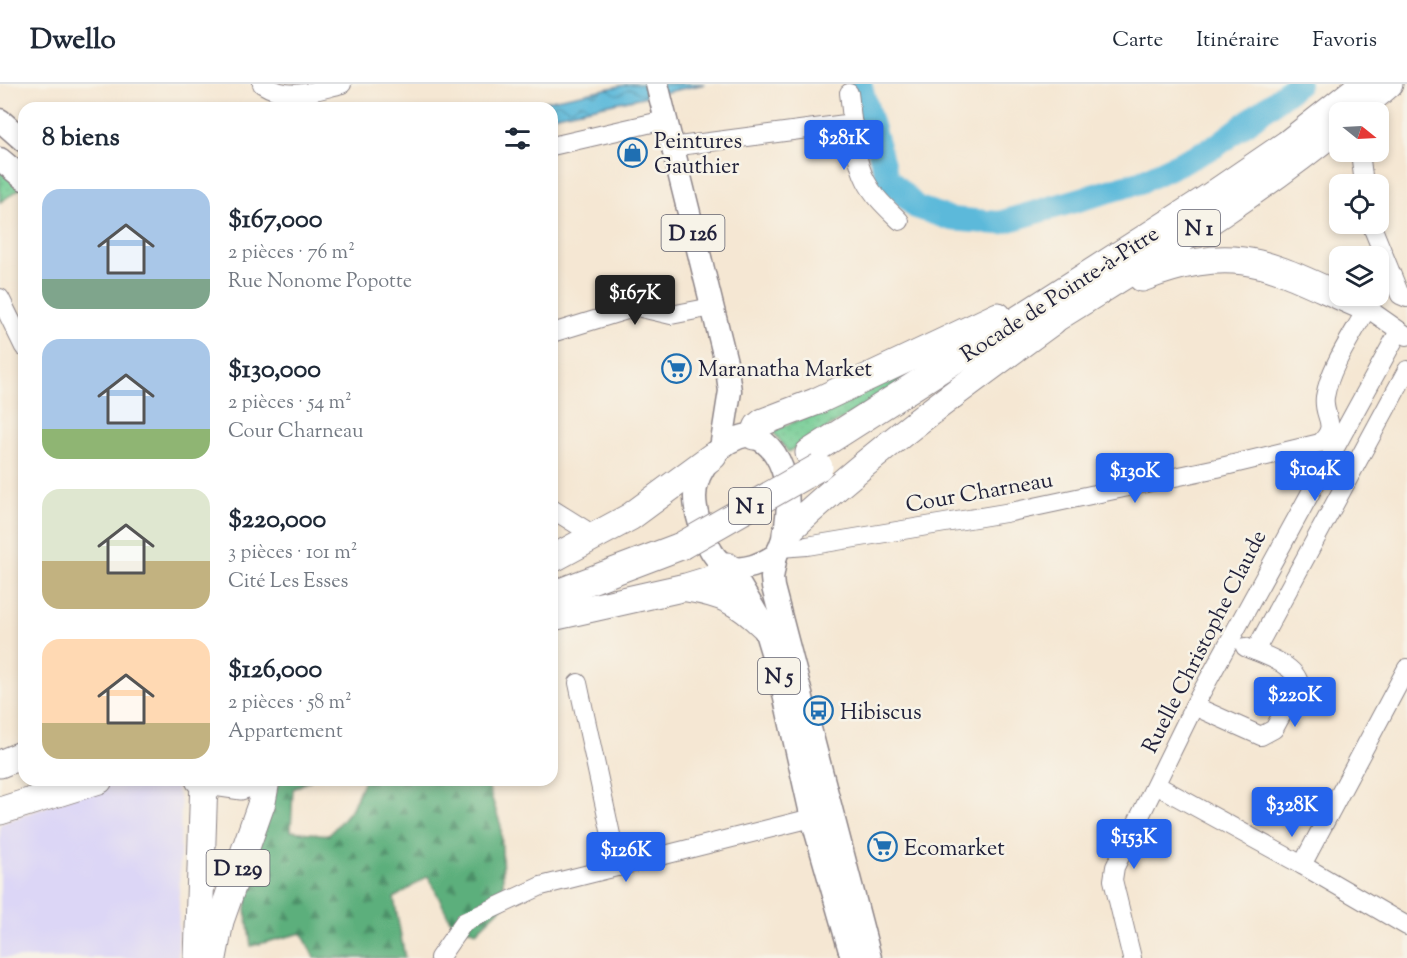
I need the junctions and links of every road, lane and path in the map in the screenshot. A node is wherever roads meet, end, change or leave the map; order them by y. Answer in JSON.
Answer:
{"nodes":[{"id":1,"x":262,"y":84,"type":"edge"},
{"id":2,"x":342,"y":84,"type":"edge"},
{"id":3,"x":1336,"y":84,"type":"edge"},
{"id":4,"x":1363,"y":84,"type":"edge"},
{"id":5,"x":1389,"y":84,"type":"edge"},
{"id":6,"x":849,"y":93,"type":"dead end"},
{"id":7,"x":661,"y":102,"type":"edge"},
{"id":8,"x":1368,"y":102,"type":"edge"},
{"id":9,"x":0,"y":120,"type":"edge"},
{"id":10,"x":853,"y":123,"type":"junction"},
{"id":11,"x":1329,"y":135,"type":"edge"},
{"id":12,"x":18,"y":136,"type":"edge"},
{"id":13,"x":558,"y":144,"type":"edge"},
{"id":14,"x":671,"y":147,"type":"junction"},
{"id":15,"x":0,"y":159,"type":"edge"},
{"id":16,"x":18,"y":174,"type":"edge"},
{"id":17,"x":1191,"y":206,"type":"junction"},
{"id":18,"x":900,"y":221,"type":"dead end"},
{"id":19,"x":1376,"y":234,"type":"edge"},
{"id":20,"x":1084,"y":277,"type":"junction"},
{"id":21,"x":1144,"y":277,"type":"junction"},
{"id":22,"x":1404,"y":296,"type":"edge"},
{"id":23,"x":0,"y":298,"type":"edge"},
{"id":24,"x":712,"y":307,"type":"junction"},
{"id":25,"x":1367,"y":308,"type":"junction"},
{"id":26,"x":1062,"y":314,"type":"junction"},
{"id":27,"x":558,"y":331,"type":"edge"},
{"id":28,"x":1403,"y":334,"type":"edge"},
{"id":29,"x":18,"y":335,"type":"edge"},
{"id":30,"x":1407,"y":370,"type":"edge"},
{"id":31,"x":979,"y":375,"type":"junction"},
{"id":32,"x":730,"y":391,"type":"junction"},
{"id":33,"x":751,"y":436,"type":"junction"},
{"id":34,"x":717,"y":452,"type":"junction"},
{"id":35,"x":814,"y":460,"type":"junction"},
{"id":36,"x":558,"y":514,"type":"edge"},
{"id":37,"x":584,"y":529,"type":"dead end"},
{"id":38,"x":677,"y":538,"type":"junction"},
{"id":39,"x":780,"y":545,"type":"junction"},
{"id":40,"x":558,"y":556,"type":"edge"},
{"id":41,"x":731,"y":567,"type":"junction"},
{"id":42,"x":558,"y":573,"type":"edge"},
{"id":43,"x":686,"y":587,"type":"junction"},
{"id":44,"x":558,"y":592,"type":"edge"},
{"id":45,"x":558,"y":616,"type":"edge"},
{"id":46,"x":764,"y":626,"type":"junction"},
{"id":47,"x":1230,"y":639,"type":"junction"},
{"id":48,"x":1255,"y":651,"type":"junction"},
{"id":49,"x":1407,"y":668,"type":"edge"},
{"id":50,"x":578,"y":683,"type":"dead end"},
{"id":51,"x":1194,"y":706,"type":"junction"},
{"id":52,"x":18,"y":756,"type":"edge"},
{"id":53,"x":0,"y":764,"type":"edge"},
{"id":54,"x":18,"y":771,"type":"edge"},
{"id":55,"x":0,"y":778,"type":"edge"},
{"id":56,"x":1156,"y":785,"type":"junction"},
{"id":57,"x":35,"y":786,"type":"edge"},
{"id":58,"x":79,"y":786,"type":"edge"},
{"id":59,"x":202,"y":786,"type":"edge"},
{"id":60,"x":265,"y":786,"type":"edge"},
{"id":61,"x":0,"y":800,"type":"edge"},
{"id":62,"x":0,"y":810,"type":"edge"},
{"id":63,"x":812,"y":818,"type":"junction"},
{"id":64,"x":1302,"y":865,"type":"junction"},
{"id":65,"x":618,"y":867,"type":"junction"},
{"id":66,"x":1407,"y":926,"type":"edge"},
{"id":67,"x":198,"y":958,"type":"edge"},
{"id":68,"x":213,"y":958,"type":"edge"},
{"id":69,"x":439,"y":958,"type":"edge"},
{"id":70,"x":852,"y":958,"type":"edge"},
{"id":71,"x":870,"y":958,"type":"edge"},
{"id":72,"x":1132,"y":958,"type":"edge"}],
"edges":[{"from":1,"to":2,"type":"street"},
{"from":3,"to":17,"type":"highway"},
{"from":4,"to":17,"type":"highway","name":"Rocade de Pointe-à-Pitre","number":"N 1"},
{"from":5,"to":8,"type":"highway"},
{"from":6,"to":10,"type":"street"},
{"from":7,"to":13,"type":"street"},
{"from":7,"to":14,"type":"main road","number":"D 126"},
{"from":9,"to":12,"type":"main road"},
{"from":10,"to":14,"type":"street"},
{"from":10,"to":18,"type":"street"},
{"from":11,"to":26,"type":"highway","name":"Rocade de Pointe-à-Pitre","number":"N 1"},
{"from":14,"to":24,"type":"main road","number":"D 126"},
{"from":15,"to":16,"type":"main road"},
{"from":17,"to":20,"type":"highway","name":"Rocade de Pointe-à-Pitre","number":"N 1"},
{"from":19,"to":22,"type":"street"},
{"from":20,"to":33,"type":"highway"},
{"from":20,"to":35,"type":"highway","name":"Rocade de Pointe-à-Pitre","number":"N 1"},
{"from":21,"to":25,"type":"highway"},
{"from":21,"to":26,"type":"highway"},
{"from":21,"to":31,"type":"highway"},
{"from":22,"to":25,"type":"street"},
{"from":23,"to":29,"type":"street"},
{"from":24,"to":27,"type":"street"},
{"from":24,"to":32,"type":"main road","number":"D 126"},
{"from":25,"to":28,"type":"street"},
{"from":25,"to":39,"type":"street","name":"Cour Charneau"},
{"from":26,"to":31,"type":"highway"},
{"from":26,"to":35,"type":"highway","name":"Rocade de Pointe-à-Pitre","number":"N 1"},
{"from":28,"to":47,"type":"street","name":"Ruelle Christophe Claude"},
{"from":30,"to":48,"type":"street"},
{"from":31,"to":39,"type":"highway"},
{"from":32,"to":33,"type":"main road","number":"D 126"},
{"from":32,"to":34,"type":"main road","number":"D 126"},
{"from":33,"to":34,"type":"main road"},
{"from":33,"to":39,"type":"main road"},
{"from":34,"to":40,"type":"highway"},
{"from":34,"to":41,"type":"main road"},
{"from":35,"to":38,"type":"highway","number":"N 1","bridge":true},
{"from":36,"to":37,"type":"street"},
{"from":38,"to":42,"type":"highway","number":"N 1"},
{"from":38,"to":44,"type":"highway","number":"N 1"},
{"from":39,"to":41,"type":"main road"},
{"from":39,"to":71,"type":"main road","number":"N 5"},
{"from":41,"to":43,"type":"highway"},
{"from":41,"to":46,"type":"main road","number":"N 5"},
{"from":43,"to":45,"type":"highway"},
{"from":43,"to":46,"type":"highway"},
{"from":46,"to":63,"type":"main road","number":"N 5"},
{"from":47,"to":48,"type":"street"},
{"from":47,"to":51,"type":"street","name":"Ruelle Christophe Claude"},
{"from":48,"to":51,"type":"street"},
{"from":49,"to":64,"type":"street"},
{"from":50,"to":65,"type":"street"},
{"from":51,"to":56,"type":"street","name":"Ruelle Christophe Claude"},
{"from":52,"to":53,"type":"highway"},
{"from":54,"to":55,"type":"highway"},
{"from":56,"to":64,"type":"street"},
{"from":56,"to":72,"type":"street","name":"Ruelle Christophe Claude"},
{"from":57,"to":61,"type":"highway"},
{"from":58,"to":62,"type":"highway"},
{"from":59,"to":67,"type":"highway","number":"D 129"},
{"from":60,"to":68,"type":"highway","number":"D 129"},
{"from":63,"to":65,"type":"street"},
{"from":63,"to":70,"type":"main road","number":"N 5"},
{"from":64,"to":66,"type":"street"},
{"from":65,"to":69,"type":"street"}]}
